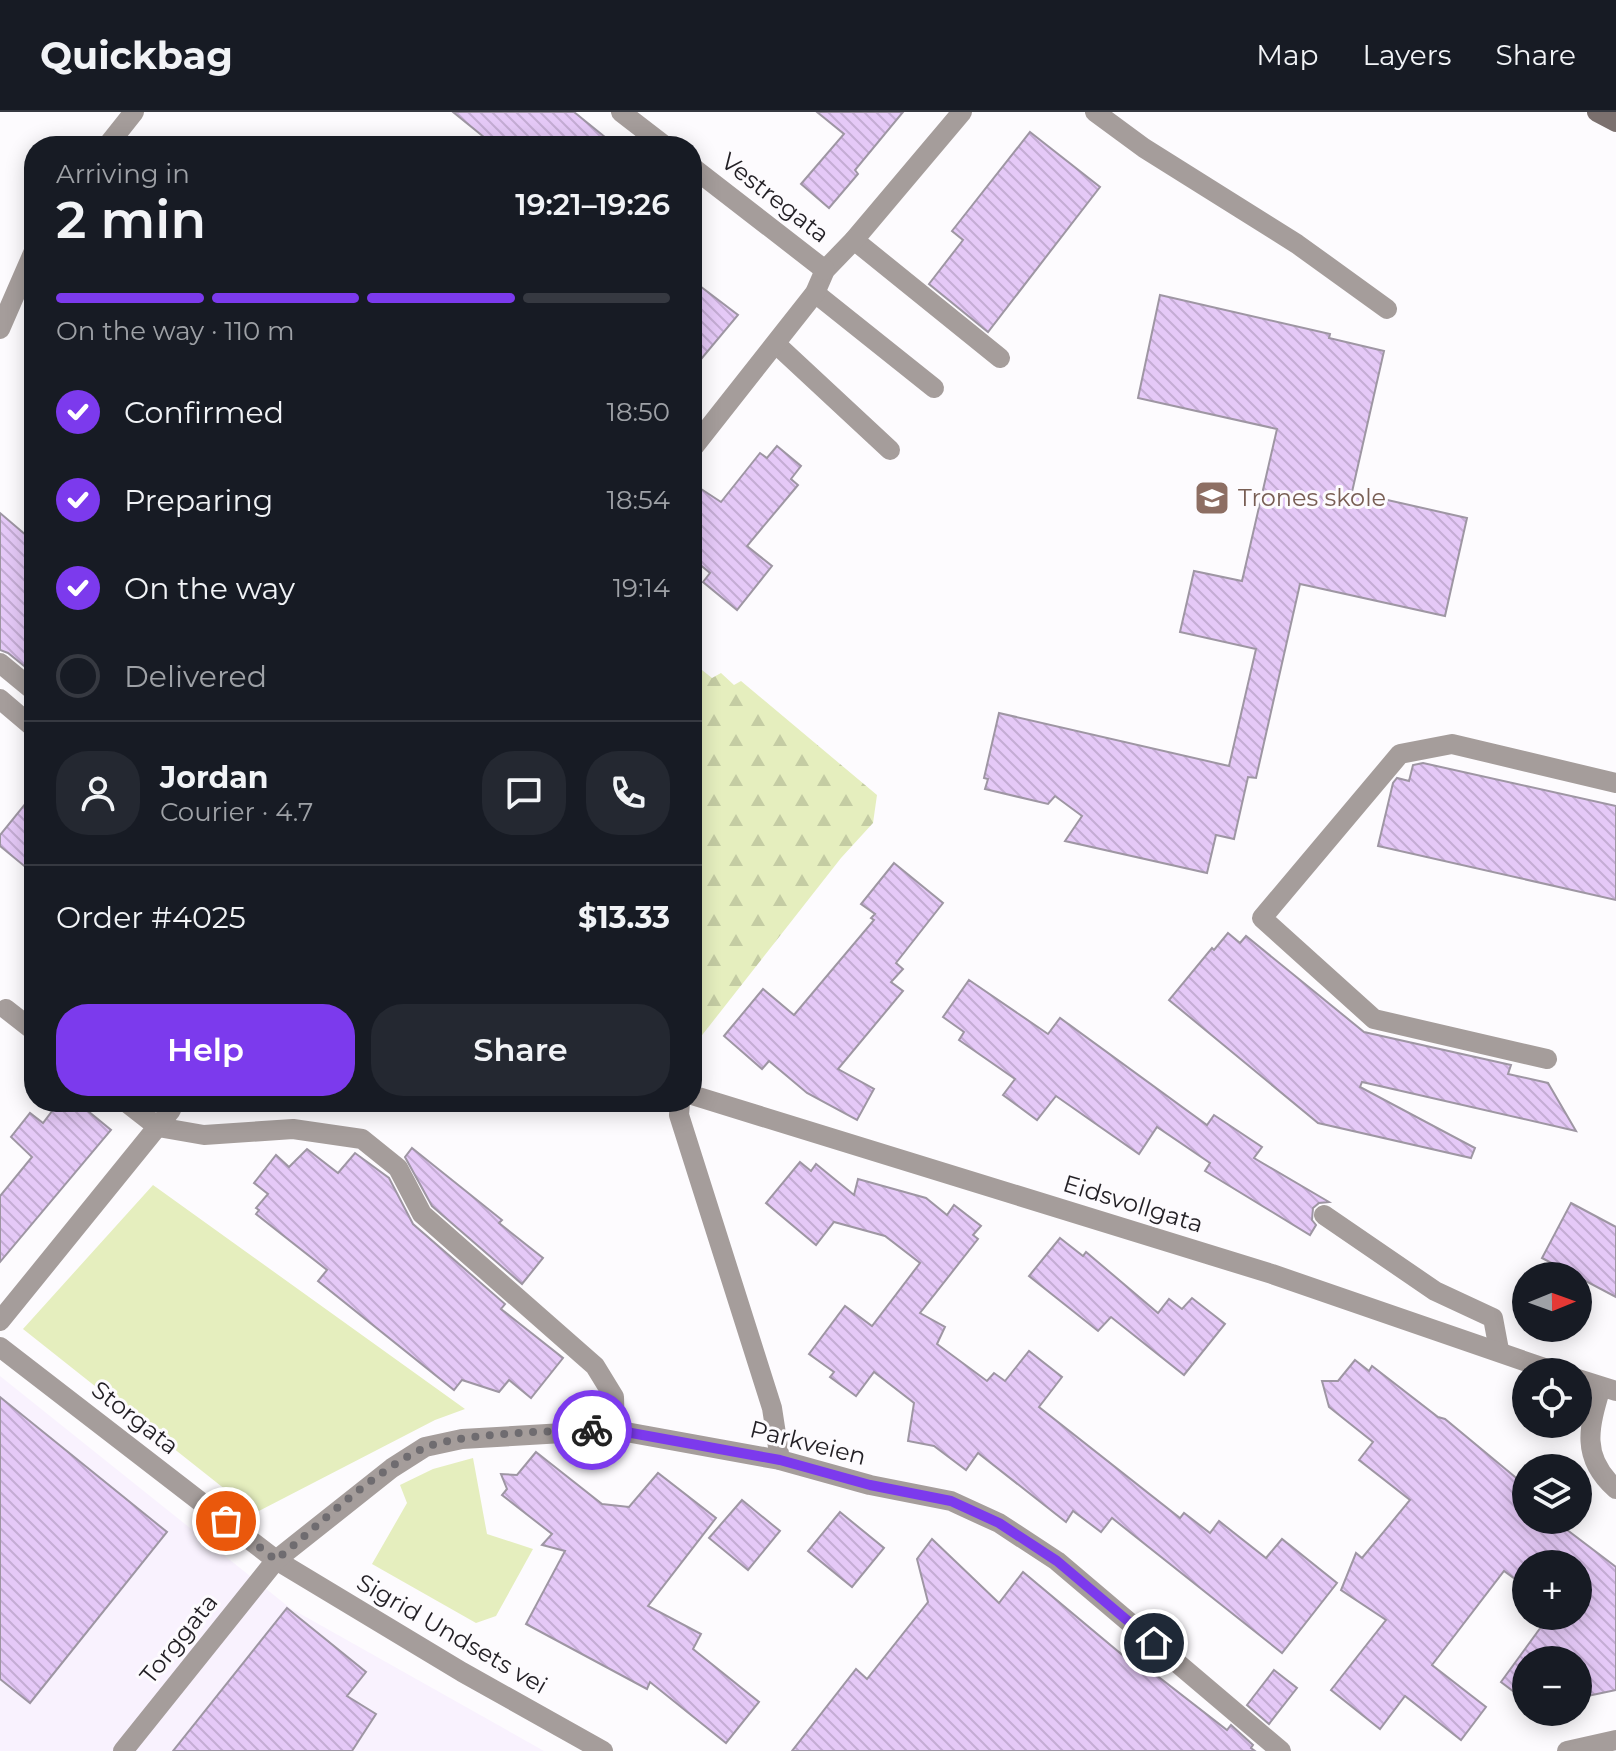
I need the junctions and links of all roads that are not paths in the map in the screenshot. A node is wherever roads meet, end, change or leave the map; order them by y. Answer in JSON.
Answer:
{"nodes":[{"id":1,"x":134,"y":112,"type":"edge"},
{"id":2,"x":621,"y":112,"type":"edge"},
{"id":3,"x":962,"y":112,"type":"edge"},
{"id":4,"x":1095,"y":112,"type":"edge"},
{"id":5,"x":1597,"y":112,"type":"edge"},
{"id":6,"x":1616,"y":122,"type":"edge"},
{"id":7,"x":115,"y":136,"type":"edge"},
{"id":8,"x":652,"y":136,"type":"edge"},
{"id":9,"x":702,"y":175,"type":"edge"},
{"id":10,"x":854,"y":240,"type":"junction"},
{"id":11,"x":825,"y":270,"type":"junction"},
{"id":12,"x":24,"y":274,"type":"edge"},
{"id":13,"x":815,"y":293,"type":"junction"},
{"id":14,"x":1387,"y":309,"type":"dead end"},
{"id":15,"x":0,"y":329,"type":"edge"},
{"id":16,"x":776,"y":344,"type":"junction"},
{"id":17,"x":1000,"y":358,"type":"dead end"},
{"id":18,"x":934,"y":388,"type":"dead end"},
{"id":19,"x":702,"y":436,"type":"edge"},
{"id":20,"x":890,"y":450,"type":"dead end"},
{"id":21,"x":0,"y":663,"type":"edge"},
{"id":22,"x":24,"y":683,"type":"edge"},
{"id":23,"x":0,"y":699,"type":"edge"},
{"id":24,"x":24,"y":719,"type":"edge"},
{"id":25,"x":1616,"y":783,"type":"edge"},
{"id":26,"x":6,"y":1009,"type":"dead end"},
{"id":27,"x":24,"y":1023,"type":"edge"},
{"id":28,"x":1547,"y":1059,"type":"dead end"},
{"id":29,"x":702,"y":1098,"type":"edge"},
{"id":30,"x":139,"y":1112,"type":"edge"},
{"id":31,"x":169,"y":1112,"type":"edge"},
{"id":32,"x":679,"y":1112,"type":"edge"},
{"id":33,"x":158,"y":1127,"type":"junction"},
{"id":34,"x":1324,"y":1215,"type":"dead end"},
{"id":35,"x":0,"y":1321,"type":"edge"},
{"id":36,"x":0,"y":1347,"type":"edge"},
{"id":37,"x":1499,"y":1350,"type":"junction"},
{"id":38,"x":1520,"y":1358,"type":"edge"},
{"id":39,"x":1608,"y":1389,"type":"edge"},
{"id":40,"x":615,"y":1430,"type":"junction"},
{"id":41,"x":780,"y":1460,"type":"junction"},
{"id":42,"x":1616,"y":1489,"type":"edge"},
{"id":43,"x":276,"y":1560,"type":"junction"},
{"id":44,"x":1616,"y":1740,"type":"edge"},
{"id":45,"x":123,"y":1751,"type":"edge"},
{"id":46,"x":603,"y":1751,"type":"edge"},
{"id":47,"x":1281,"y":1751,"type":"edge"},
{"id":48,"x":1567,"y":1751,"type":"edge"}],
"edges":[{"from":1,"to":7,"type":"street"},
{"from":2,"to":8,"type":"street"},
{"from":3,"to":10,"type":"street"},
{"from":4,"to":14,"type":"street"},
{"from":5,"to":6,"type":"street"},
{"from":9,"to":11,"type":"street","name":"Vestregata"},
{"from":10,"to":11,"type":"street"},
{"from":10,"to":17,"type":"street"},
{"from":11,"to":13,"type":"street"},
{"from":12,"to":15,"type":"street"},
{"from":13,"to":16,"type":"street"},
{"from":13,"to":18,"type":"street"},
{"from":16,"to":19,"type":"street"},
{"from":16,"to":20,"type":"street"},
{"from":21,"to":22,"type":"street"},
{"from":23,"to":24,"type":"street"},
{"from":25,"to":28,"type":"street"},
{"from":26,"to":27,"type":"street"},
{"from":29,"to":37,"type":"street","name":"Eidsvollgata"},
{"from":30,"to":33,"type":"street"},
{"from":31,"to":33,"type":"street"},
{"from":32,"to":41,"type":"street"},
{"from":33,"to":35,"type":"street"},
{"from":33,"to":40,"type":"street"},
{"from":34,"to":37,"type":"street"},
{"from":36,"to":43,"type":"street","name":"Storgata"},
{"from":37,"to":38,"type":"street","name":"Eidsvollgata"},
{"from":39,"to":42,"type":"street"},
{"from":40,"to":41,"type":"street","name":"Parkveien"},
{"from":40,"to":43,"type":"street","name":"Parkveien"},
{"from":41,"to":47,"type":"street","name":"Parkveien"},
{"from":43,"to":45,"type":"street","name":"Torggata"},
{"from":43,"to":46,"type":"street","name":"Sigrid Undsets vei"},
{"from":44,"to":48,"type":"street"}]}
